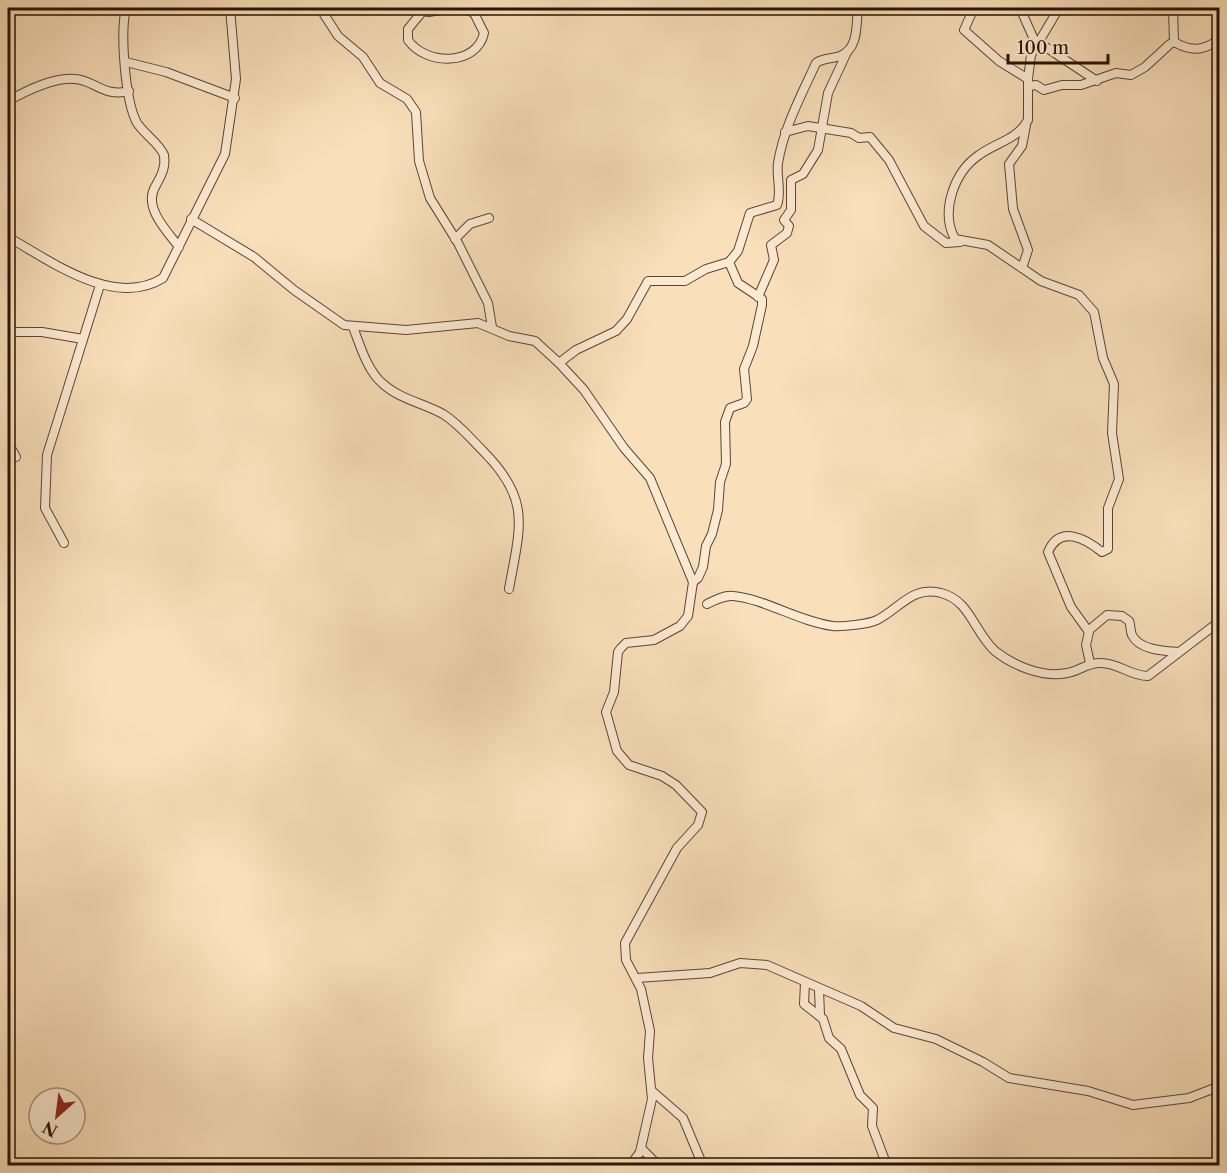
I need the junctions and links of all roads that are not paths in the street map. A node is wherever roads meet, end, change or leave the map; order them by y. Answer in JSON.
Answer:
{"nodes":[{"id":1,"x":126,"y":8,"type":"edge"},
{"id":2,"x":230,"y":8,"type":"edge"},
{"id":3,"x":320,"y":8,"type":"edge"},
{"id":4,"x":409,"y":8,"type":"edge"},
{"id":5,"x":449,"y":8,"type":"edge"},
{"id":6,"x":456,"y":8,"type":"edge"},
{"id":7,"x":858,"y":8,"type":"edge"},
{"id":8,"x":974,"y":8,"type":"edge"},
{"id":9,"x":1020,"y":8,"type":"edge"},
{"id":10,"x":1059,"y":8,"type":"edge"},
{"id":11,"x":1173,"y":8,"type":"edge"},
{"id":12,"x":476,"y":10,"type":"edge"},
{"id":13,"x":422,"y":12,"type":"junction"},
{"id":14,"x":1220,"y":39,"type":"edge"},
{"id":15,"x":1174,"y":42,"type":"junction"},
{"id":16,"x":1037,"y":43,"type":"junction"},
{"id":17,"x":847,"y":52,"type":"junction"},
{"id":18,"x":126,"y":62,"type":"junction"},
{"id":19,"x":1097,"y":81,"type":"junction"},
{"id":20,"x":1028,"y":83,"type":"junction"},
{"id":21,"x":129,"y":91,"type":"junction"},
{"id":22,"x":235,"y":98,"type":"junction"},
{"id":23,"x":8,"y":101,"type":"edge"},
{"id":24,"x":1026,"y":125,"type":"junction"},
{"id":25,"x":822,"y":127,"type":"junction"},
{"id":26,"x":785,"y":132,"type":"junction"},
{"id":27,"x":489,"y":218,"type":"dead end"},
{"id":28,"x":191,"y":219,"type":"junction"},
{"id":29,"x":8,"y":237,"type":"edge"},
{"id":30,"x":455,"y":239,"type":"junction"},
{"id":31,"x":961,"y":241,"type":"junction"},
{"id":32,"x":179,"y":247,"type":"junction"},
{"id":33,"x":729,"y":262,"type":"junction"},
{"id":34,"x":1022,"y":268,"type":"junction"},
{"id":35,"x":100,"y":285,"type":"junction"},
{"id":36,"x":758,"y":297,"type":"junction"},
{"id":37,"x":352,"y":327,"type":"junction"},
{"id":38,"x":492,"y":327,"type":"junction"},
{"id":39,"x":8,"y":332,"type":"edge"},
{"id":40,"x":83,"y":339,"type":"junction"},
{"id":41,"x":558,"y":363,"type":"junction"},
{"id":42,"x":8,"y":443,"type":"edge"},
{"id":43,"x":16,"y":457,"type":"dead end"},
{"id":44,"x":64,"y":543,"type":"dead end"},
{"id":45,"x":693,"y":582,"type":"junction"},
{"id":46,"x":509,"y":589,"type":"dead end"},
{"id":47,"x":707,"y":604,"type":"dead end"},
{"id":48,"x":1220,"y":621,"type":"edge"},
{"id":49,"x":1088,"y":631,"type":"junction"},
{"id":50,"x":1178,"y":652,"type":"junction"},
{"id":51,"x":1090,"y":663,"type":"junction"},
{"id":52,"x":637,"y":978,"type":"junction"},
{"id":53,"x":805,"y":983,"type":"junction"},
{"id":54,"x":819,"y":989,"type":"junction"},
{"id":55,"x":820,"y":1015,"type":"junction"},
{"id":56,"x":1220,"y":1086,"type":"edge"},
{"id":57,"x":652,"y":1091,"type":"junction"},
{"id":58,"x":641,"y":1148,"type":"junction"},
{"id":59,"x":630,"y":1166,"type":"edge"},
{"id":60,"x":659,"y":1166,"type":"edge"},
{"id":61,"x":703,"y":1166,"type":"edge"},
{"id":62,"x":887,"y":1166,"type":"edge"}],
"edges":[{"from":1,"to":18,"type":"street"},
{"from":2,"to":22,"type":"street"},
{"from":3,"to":30,"type":"street"},
{"from":4,"to":13,"type":"street"},
{"from":5,"to":13,"type":"street"},
{"from":6,"to":12,"type":"street"},
{"from":7,"to":17,"type":"street"},
{"from":8,"to":20,"type":"street"},
{"from":9,"to":16,"type":"street"},
{"from":10,"to":16,"type":"street"},
{"from":11,"to":15,"type":"street"},
{"from":12,"to":13,"type":"street"},
{"from":14,"to":15,"type":"street"},
{"from":15,"to":19,"type":"street"},
{"from":16,"to":19,"type":"street"},
{"from":16,"to":20,"type":"street"},
{"from":17,"to":25,"type":"street"},
{"from":17,"to":26,"type":"street"},
{"from":18,"to":21,"type":"street"},
{"from":18,"to":22,"type":"street"},
{"from":19,"to":20,"type":"street"},
{"from":20,"to":24,"type":"street"},
{"from":21,"to":23,"type":"street"},
{"from":21,"to":32,"type":"street"},
{"from":22,"to":28,"type":"street"},
{"from":24,"to":31,"type":"street"},
{"from":24,"to":34,"type":"street"},
{"from":25,"to":26,"type":"street"},
{"from":25,"to":31,"type":"street"},
{"from":25,"to":36,"type":"street"},
{"from":26,"to":33,"type":"street"},
{"from":27,"to":30,"type":"street"},
{"from":28,"to":32,"type":"street"},
{"from":28,"to":37,"type":"street"},
{"from":29,"to":35,"type":"street"},
{"from":30,"to":38,"type":"street"},
{"from":31,"to":34,"type":"street"},
{"from":32,"to":35,"type":"street"},
{"from":33,"to":36,"type":"street"},
{"from":33,"to":41,"type":"street"},
{"from":34,"to":49,"type":"street"},
{"from":35,"to":40,"type":"street"},
{"from":36,"to":45,"type":"street"},
{"from":37,"to":38,"type":"street"},
{"from":37,"to":46,"type":"street"},
{"from":38,"to":41,"type":"street"},
{"from":39,"to":40,"type":"street"},
{"from":40,"to":44,"type":"street"},
{"from":41,"to":45,"type":"street"},
{"from":42,"to":43,"type":"street"},
{"from":45,"to":52,"type":"street"},
{"from":47,"to":51,"type":"street"},
{"from":48,"to":50,"type":"street"},
{"from":49,"to":50,"type":"street"},
{"from":49,"to":51,"type":"street"},
{"from":50,"to":51,"type":"street"},
{"from":52,"to":53,"type":"street"},
{"from":52,"to":57,"type":"street"},
{"from":53,"to":54,"type":"street"},
{"from":53,"to":55,"type":"street"},
{"from":54,"to":55,"type":"street"},
{"from":54,"to":56,"type":"street"},
{"from":55,"to":62,"type":"street"},
{"from":57,"to":58,"type":"street"},
{"from":57,"to":61,"type":"street"},
{"from":58,"to":59,"type":"street"},
{"from":58,"to":60,"type":"street"}]}
